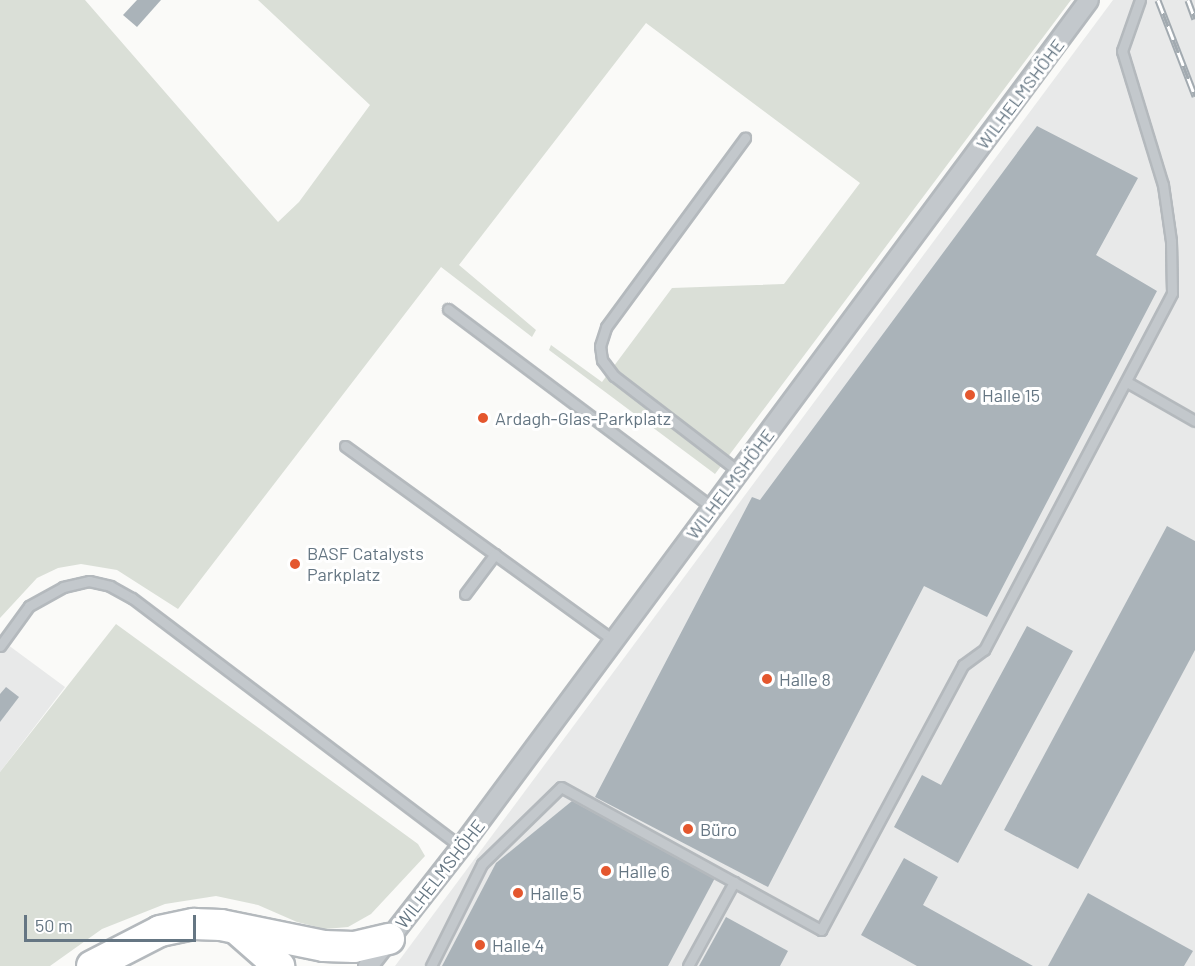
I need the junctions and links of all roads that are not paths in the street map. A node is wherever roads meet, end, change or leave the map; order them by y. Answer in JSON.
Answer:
{"nodes":[{"id":1,"x":1089,"y":0,"type":"edge"},
{"id":2,"x":1140,"y":0,"type":"edge"},
{"id":3,"x":745,"y":138,"type":"dead end"},
{"id":4,"x":448,"y":309,"type":"dead end"},
{"id":5,"x":1127,"y":382,"type":"junction"},
{"id":6,"x":1195,"y":421,"type":"edge"},
{"id":7,"x":345,"y":446,"type":"dead end"},
{"id":8,"x":738,"y":471,"type":"junction"},
{"id":9,"x":712,"y":507,"type":"junction"},
{"id":10,"x":495,"y":554,"type":"junction"},
{"id":11,"x":465,"y":594,"type":"dead end"},
{"id":12,"x":614,"y":641,"type":"junction"},
{"id":13,"x":0,"y":646,"type":"edge"},
{"id":14,"x":461,"y":847,"type":"junction"},
{"id":15,"x":734,"y":882,"type":"junction"},
{"id":16,"x":238,"y":930,"type":"junction"},
{"id":17,"x":389,"y":939,"type":"junction"},
{"id":18,"x":92,"y":966,"type":"edge"},
{"id":19,"x":279,"y":966,"type":"edge"},
{"id":20,"x":368,"y":966,"type":"edge"},
{"id":21,"x":431,"y":966,"type":"edge"},
{"id":22,"x":688,"y":966,"type":"edge"}],
"edges":[{"from":1,"to":8,"type":"street","name":"WILHELMSHÖHE"},
{"from":2,"to":5,"type":"lane"},
{"from":3,"to":8,"type":"lane"},
{"from":4,"to":9,"type":"lane"},
{"from":5,"to":6,"type":"lane"},
{"from":5,"to":15,"type":"lane"},
{"from":7,"to":10,"type":"lane"},
{"from":8,"to":9,"type":"street","name":"WILHELMSHÖHE"},
{"from":9,"to":12,"type":"street","name":"WILHELMSHÖHE"},
{"from":10,"to":11,"type":"lane"},
{"from":10,"to":12,"type":"lane"},
{"from":12,"to":14,"type":"street","name":"WILHELMSHÖHE"},
{"from":13,"to":14,"type":"lane"},
{"from":14,"to":17,"type":"street","name":"WILHELMSHÖHE"},
{"from":15,"to":21,"type":"lane"},
{"from":15,"to":22,"type":"lane"},
{"from":16,"to":17,"type":"highway"},
{"from":16,"to":18,"type":"highway"},
{"from":16,"to":19,"type":"highway"},
{"from":17,"to":20,"type":"street","name":"WILHELMSHÖHE"}]}
